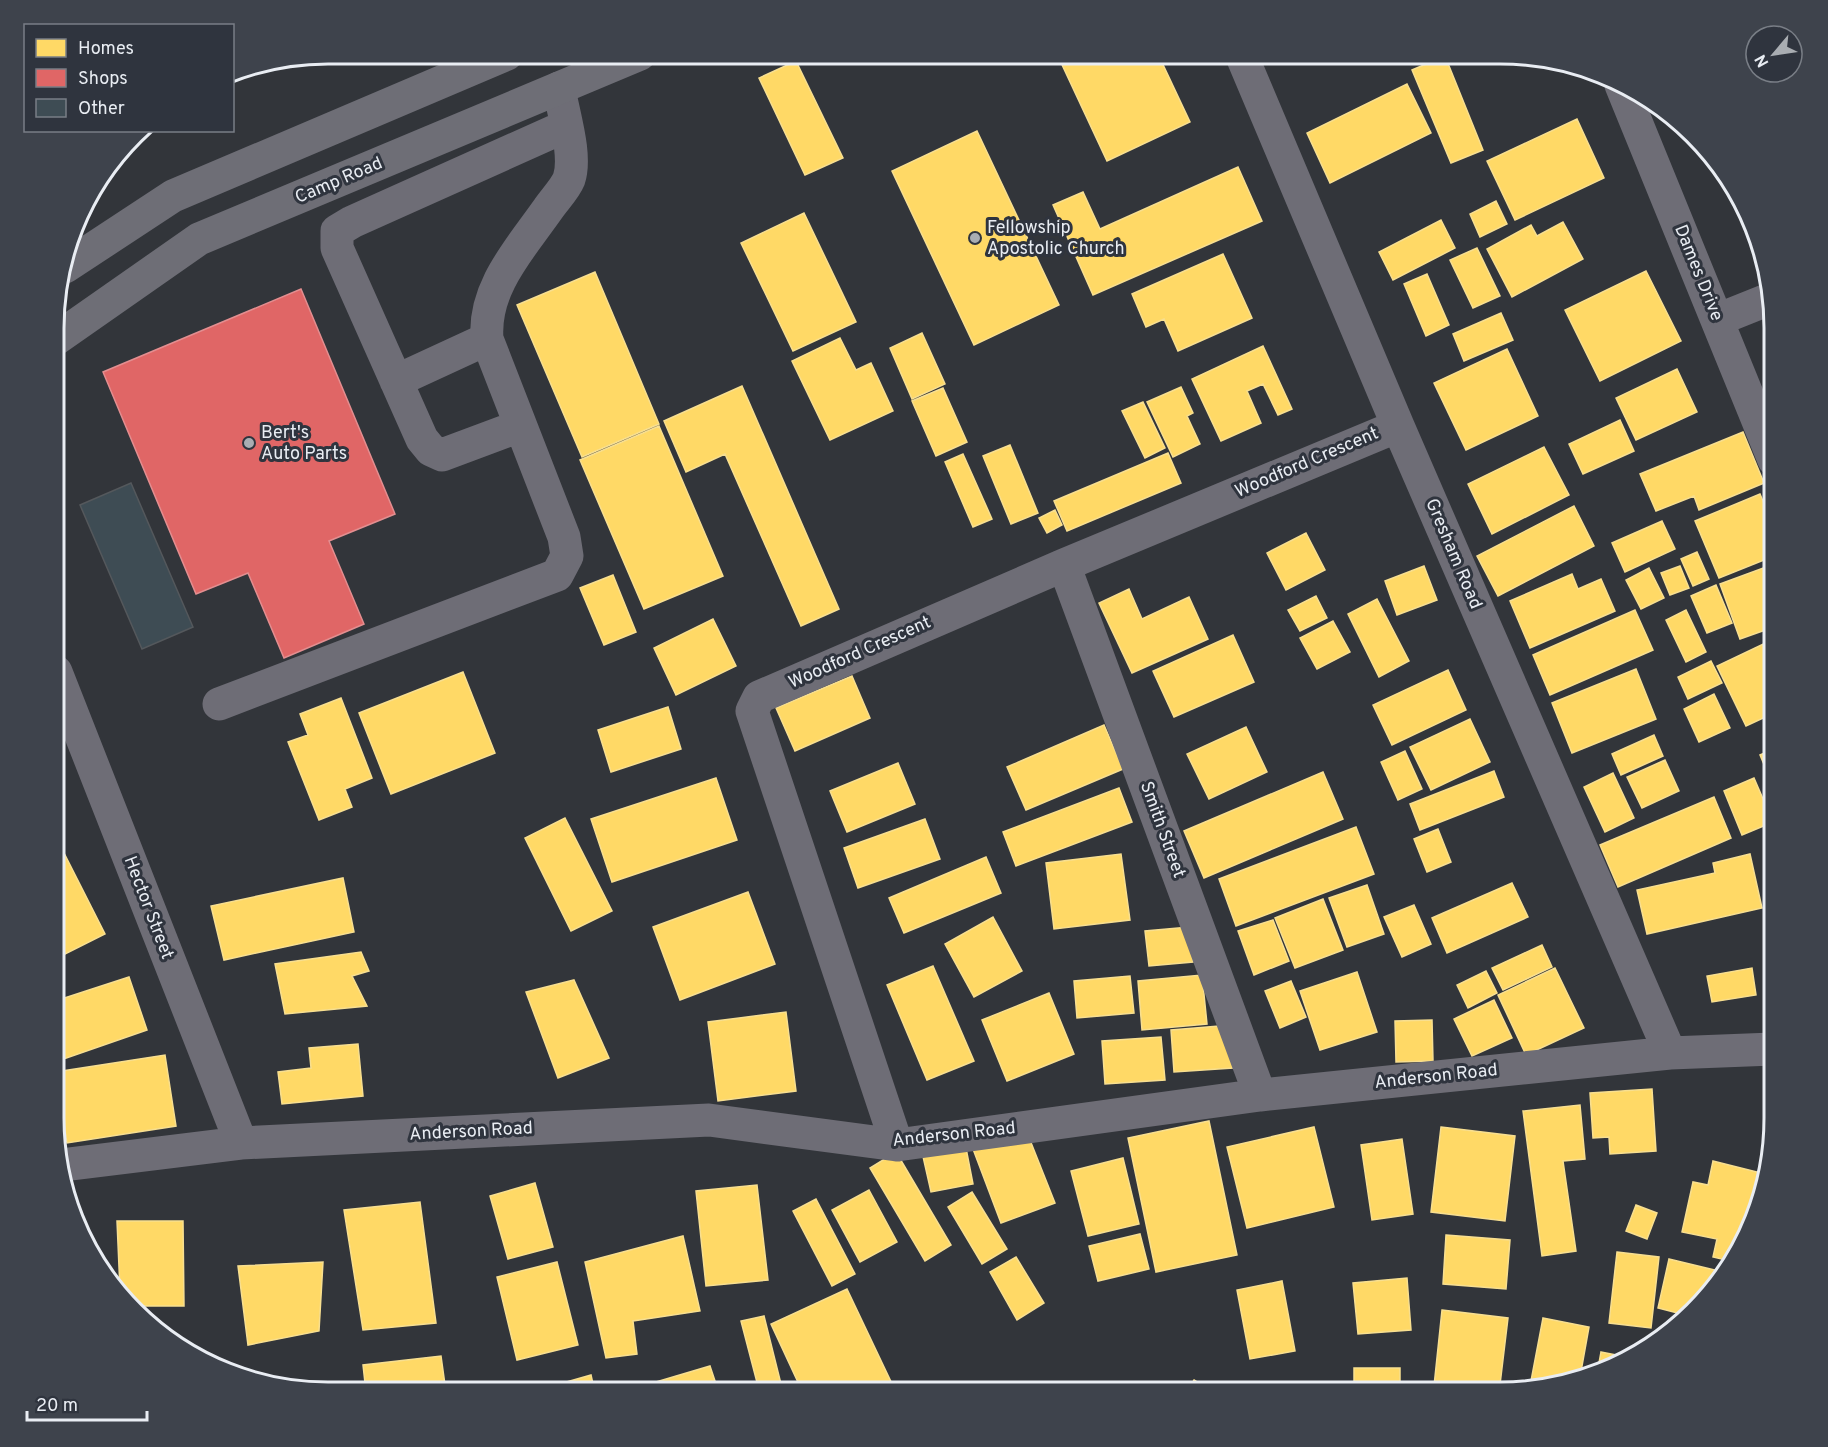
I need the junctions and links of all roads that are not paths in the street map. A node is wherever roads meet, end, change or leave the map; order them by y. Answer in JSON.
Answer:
{"nodes":[{"id":1,"x":483,"y":64,"type":"edge"},
{"id":2,"x":616,"y":64,"type":"edge"},
{"id":3,"x":1244,"y":64,"type":"edge"},
{"id":4,"x":559,"y":88,"type":"junction"},
{"id":5,"x":1626,"y":97,"type":"edge"},
{"id":6,"x":566,"y":126,"type":"junction"},
{"id":7,"x":73,"y":262,"type":"edge"},
{"id":8,"x":1762,"y":302,"type":"edge"},
{"id":9,"x":1717,"y":320,"type":"junction"},
{"id":10,"x":64,"y":333,"type":"edge"},
{"id":11,"x":487,"y":339,"type":"junction"},
{"id":12,"x":396,"y":381,"type":"junction"},
{"id":13,"x":520,"y":426,"type":"junction"},
{"id":14,"x":1398,"y":426,"type":"junction"},
{"id":15,"x":1764,"y":435,"type":"edge"},
{"id":16,"x":1064,"y":565,"type":"junction"},
{"id":17,"x":64,"y":692,"type":"edge"},
{"id":18,"x":219,"y":704,"type":"dead end"},
{"id":19,"x":1764,"y":1049,"type":"edge"},
{"id":20,"x":1670,"y":1053,"type":"junction"},
{"id":21,"x":1260,"y":1095,"type":"junction"},
{"id":22,"x":241,"y":1143,"type":"junction"},
{"id":23,"x":897,"y":1145,"type":"junction"},
{"id":24,"x":69,"y":1164,"type":"edge"}],
"edges":[{"from":1,"to":7,"type":"main road"},
{"from":2,"to":4,"type":"main road","name":"Camp Road"},
{"from":3,"to":14,"type":"street","name":"Gresham Road"},
{"from":4,"to":6,"type":"street"},
{"from":4,"to":10,"type":"main road","name":"Camp Road"},
{"from":5,"to":9,"type":"street","name":"Dames Drive"},
{"from":6,"to":11,"type":"street"},
{"from":6,"to":12,"type":"street"},
{"from":8,"to":9,"type":"street"},
{"from":9,"to":15,"type":"street","name":"Dames Drive"},
{"from":11,"to":12,"type":"street"},
{"from":11,"to":13,"type":"street"},
{"from":12,"to":13,"type":"street"},
{"from":13,"to":18,"type":"street"},
{"from":14,"to":16,"type":"street","name":"Woodford Crescent"},
{"from":14,"to":20,"type":"street","name":"Gresham Road"},
{"from":16,"to":21,"type":"street","name":"Smith Street"},
{"from":16,"to":23,"type":"street","name":"Woodford Crescent"},
{"from":17,"to":22,"type":"street","name":"Hector Street"},
{"from":19,"to":20,"type":"street","name":"Anderson Road"},
{"from":20,"to":21,"type":"street","name":"Anderson Road"},
{"from":21,"to":23,"type":"street","name":"Anderson Road"},
{"from":22,"to":23,"type":"street","name":"Anderson Road"},
{"from":22,"to":24,"type":"street","name":"Anderson Road"}]}
